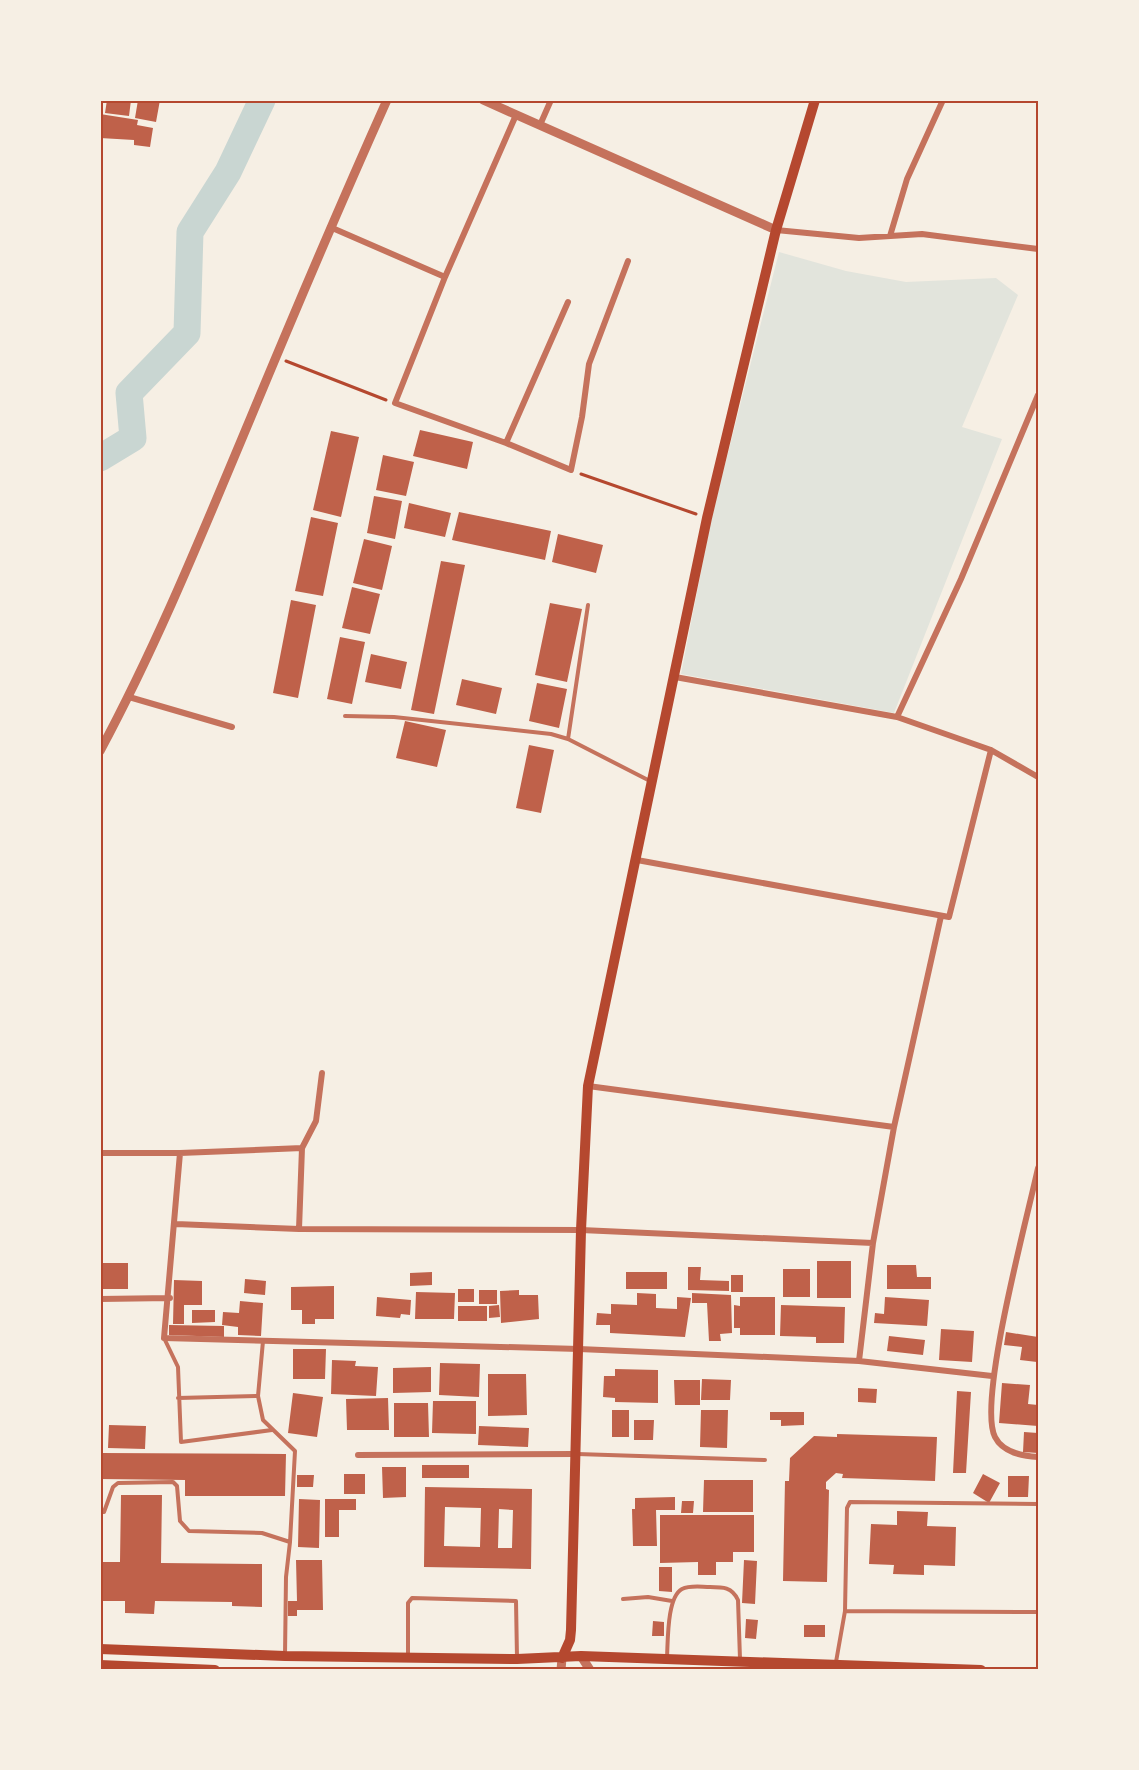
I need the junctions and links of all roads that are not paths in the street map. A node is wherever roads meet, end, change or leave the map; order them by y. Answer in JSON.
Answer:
{"nodes":[{"id":1,"x":387,"y":100,"type":"edge"},
{"id":2,"x":483,"y":100,"type":"edge"},
{"id":3,"x":551,"y":100,"type":"edge"},
{"id":4,"x":815,"y":100,"type":"edge"},
{"id":5,"x":943,"y":100,"type":"edge"},
{"id":6,"x":516,"y":114,"type":"junction"},
{"id":7,"x":540,"y":125,"type":"junction"},
{"id":8,"x":330,"y":227,"type":"junction"},
{"id":9,"x":776,"y":230,"type":"junction"},
{"id":10,"x":890,"y":236,"type":"junction"},
{"id":11,"x":1038,"y":249,"type":"edge"},
{"id":12,"x":628,"y":261,"type":"dead end"},
{"id":13,"x":445,"y":277,"type":"junction"},
{"id":14,"x":568,"y":302,"type":"dead end"},
{"id":15,"x":1038,"y":395,"type":"edge"},
{"id":16,"x":506,"y":443,"type":"junction"},
{"id":17,"x":588,"y":605,"type":"dead end"},
{"id":18,"x":675,"y":677,"type":"junction"},
{"id":19,"x":129,"y":697,"type":"junction"},
{"id":20,"x":345,"y":716,"type":"dead end"},
{"id":21,"x":897,"y":717,"type":"junction"},
{"id":22,"x":232,"y":727,"type":"dead end"},
{"id":23,"x":568,"y":739,"type":"junction"},
{"id":24,"x":991,"y":750,"type":"junction"},
{"id":25,"x":100,"y":751,"type":"edge"},
{"id":26,"x":1038,"y":777,"type":"edge"},
{"id":27,"x":650,"y":782,"type":"junction"},
{"id":28,"x":637,"y":860,"type":"junction"},
{"id":29,"x":941,"y":916,"type":"junction"},
{"id":30,"x":322,"y":1073,"type":"dead end"},
{"id":31,"x":588,"y":1086,"type":"junction"},
{"id":32,"x":894,"y":1127,"type":"junction"},
{"id":33,"x":302,"y":1148,"type":"junction"},
{"id":34,"x":100,"y":1153,"type":"edge"},
{"id":35,"x":180,"y":1153,"type":"junction"},
{"id":36,"x":1038,"y":1168,"type":"edge"},
{"id":37,"x":176,"y":1224,"type":"junction"},
{"id":38,"x":299,"y":1229,"type":"junction"},
{"id":39,"x":581,"y":1230,"type":"junction"},
{"id":40,"x":873,"y":1243,"type":"junction"},
{"id":41,"x":170,"y":1298,"type":"junction"},
{"id":42,"x":100,"y":1299,"type":"edge"},
{"id":43,"x":164,"y":1338,"type":"junction"},
{"id":44,"x":263,"y":1340,"type":"junction"},
{"id":45,"x":579,"y":1349,"type":"junction"},
{"id":46,"x":860,"y":1361,"type":"junction"},
{"id":47,"x":992,"y":1376,"type":"junction"},
{"id":48,"x":258,"y":1396,"type":"junction"},
{"id":49,"x":178,"y":1398,"type":"junction"},
{"id":50,"x":272,"y":1430,"type":"junction"},
{"id":51,"x":576,"y":1454,"type":"junction"},
{"id":52,"x":358,"y":1455,"type":"dead end"},
{"id":53,"x":1038,"y":1457,"type":"edge"},
{"id":54,"x":765,"y":1460,"type":"dead end"},
{"id":55,"x":1038,"y":1504,"type":"edge"},
{"id":56,"x":100,"y":1512,"type":"edge"},
{"id":57,"x":290,"y":1542,"type":"junction"},
{"id":58,"x":623,"y":1599,"type":"dead end"},
{"id":59,"x":672,"y":1601,"type":"junction"},
{"id":60,"x":845,"y":1611,"type":"junction"},
{"id":61,"x":1038,"y":1612,"type":"edge"},
{"id":62,"x":570,"y":1640,"type":"junction"},
{"id":63,"x":100,"y":1649,"type":"edge"},
{"id":64,"x":285,"y":1656,"type":"junction"},
{"id":65,"x":580,"y":1656,"type":"junction"},
{"id":66,"x":408,"y":1658,"type":"junction"},
{"id":67,"x":562,"y":1658,"type":"junction"},
{"id":68,"x":517,"y":1659,"type":"junction"},
{"id":69,"x":667,"y":1660,"type":"junction"},
{"id":70,"x":740,"y":1663,"type":"junction"},
{"id":71,"x":482,"y":1664,"type":"edge"},
{"id":72,"x":100,"y":1665,"type":"edge"},
{"id":73,"x":774,"y":1666,"type":"edge"},
{"id":74,"x":833,"y":1667,"type":"edge"},
{"id":75,"x":215,"y":1670,"type":"edge"},
{"id":76,"x":561,"y":1670,"type":"edge"},
{"id":77,"x":590,"y":1670,"type":"edge"},
{"id":78,"x":981,"y":1670,"type":"edge"}],
"edges":[{"from":1,"to":8,"type":"street"},
{"from":2,"to":6,"type":"street"},
{"from":3,"to":7,"type":"street"},
{"from":4,"to":9,"type":"main road"},
{"from":5,"to":10,"type":"street"},
{"from":6,"to":7,"type":"street"},
{"from":6,"to":13,"type":"street"},
{"from":7,"to":9,"type":"street"},
{"from":8,"to":13,"type":"street"},
{"from":8,"to":19,"type":"street"},
{"from":9,"to":10,"type":"street"},
{"from":9,"to":18,"type":"main road"},
{"from":10,"to":11,"type":"street"},
{"from":12,"to":16,"type":"street"},
{"from":13,"to":16,"type":"street"},
{"from":14,"to":16,"type":"street"},
{"from":15,"to":21,"type":"street"},
{"from":17,"to":23,"type":"lane"},
{"from":18,"to":21,"type":"street"},
{"from":18,"to":27,"type":"main road"},
{"from":19,"to":22,"type":"street"},
{"from":19,"to":25,"type":"street"},
{"from":20,"to":23,"type":"lane"},
{"from":21,"to":24,"type":"street"},
{"from":23,"to":27,"type":"lane"},
{"from":24,"to":26,"type":"street"},
{"from":24,"to":29,"type":"street"},
{"from":27,"to":28,"type":"main road"},
{"from":28,"to":29,"type":"street"},
{"from":28,"to":31,"type":"main road"},
{"from":29,"to":32,"type":"street"},
{"from":30,"to":33,"type":"street"},
{"from":31,"to":32,"type":"street"},
{"from":31,"to":39,"type":"main road"},
{"from":32,"to":40,"type":"street"},
{"from":33,"to":35,"type":"street"},
{"from":33,"to":38,"type":"street"},
{"from":34,"to":35,"type":"street"},
{"from":35,"to":37,"type":"street"},
{"from":36,"to":47,"type":"street"},
{"from":37,"to":38,"type":"street"},
{"from":37,"to":41,"type":"street"},
{"from":38,"to":39,"type":"street"},
{"from":39,"to":40,"type":"street"},
{"from":39,"to":45,"type":"main road"},
{"from":40,"to":46,"type":"street"},
{"from":41,"to":42,"type":"street"},
{"from":41,"to":43,"type":"street"},
{"from":43,"to":44,"type":"street"},
{"from":43,"to":49,"type":"lane"},
{"from":44,"to":45,"type":"street"},
{"from":44,"to":48,"type":"lane"},
{"from":45,"to":46,"type":"street"},
{"from":45,"to":51,"type":"main road"},
{"from":46,"to":47,"type":"street"},
{"from":47,"to":53,"type":"street"},
{"from":48,"to":49,"type":"lane"},
{"from":48,"to":50,"type":"lane"},
{"from":49,"to":50,"type":"lane"},
{"from":50,"to":57,"type":"lane"},
{"from":51,"to":52,"type":"street"},
{"from":51,"to":54,"type":"lane"},
{"from":51,"to":62,"type":"main road"},
{"from":55,"to":60,"type":"lane"},
{"from":56,"to":57,"type":"lane"},
{"from":57,"to":64,"type":"lane"},
{"from":58,"to":59,"type":"lane"},
{"from":59,"to":69,"type":"lane"},
{"from":59,"to":70,"type":"lane"},
{"from":60,"to":61,"type":"lane"},
{"from":60,"to":74,"type":"lane"},
{"from":62,"to":65,"type":"main road"},
{"from":62,"to":67,"type":"main road"},
{"from":63,"to":64,"type":"main road"},
{"from":64,"to":66,"type":"main road"},
{"from":65,"to":67,"type":"main road"},
{"from":65,"to":69,"type":"main road"},
{"from":65,"to":77,"type":"street"},
{"from":66,"to":68,"type":"lane"},
{"from":66,"to":71,"type":"main road"},
{"from":67,"to":68,"type":"main road"},
{"from":67,"to":76,"type":"street"},
{"from":68,"to":71,"type":"main road"},
{"from":69,"to":70,"type":"main road"},
{"from":70,"to":73,"type":"main road"},
{"from":72,"to":75,"type":"main road"},
{"from":73,"to":74,"type":"main road"},
{"from":74,"to":78,"type":"main road"}]}
